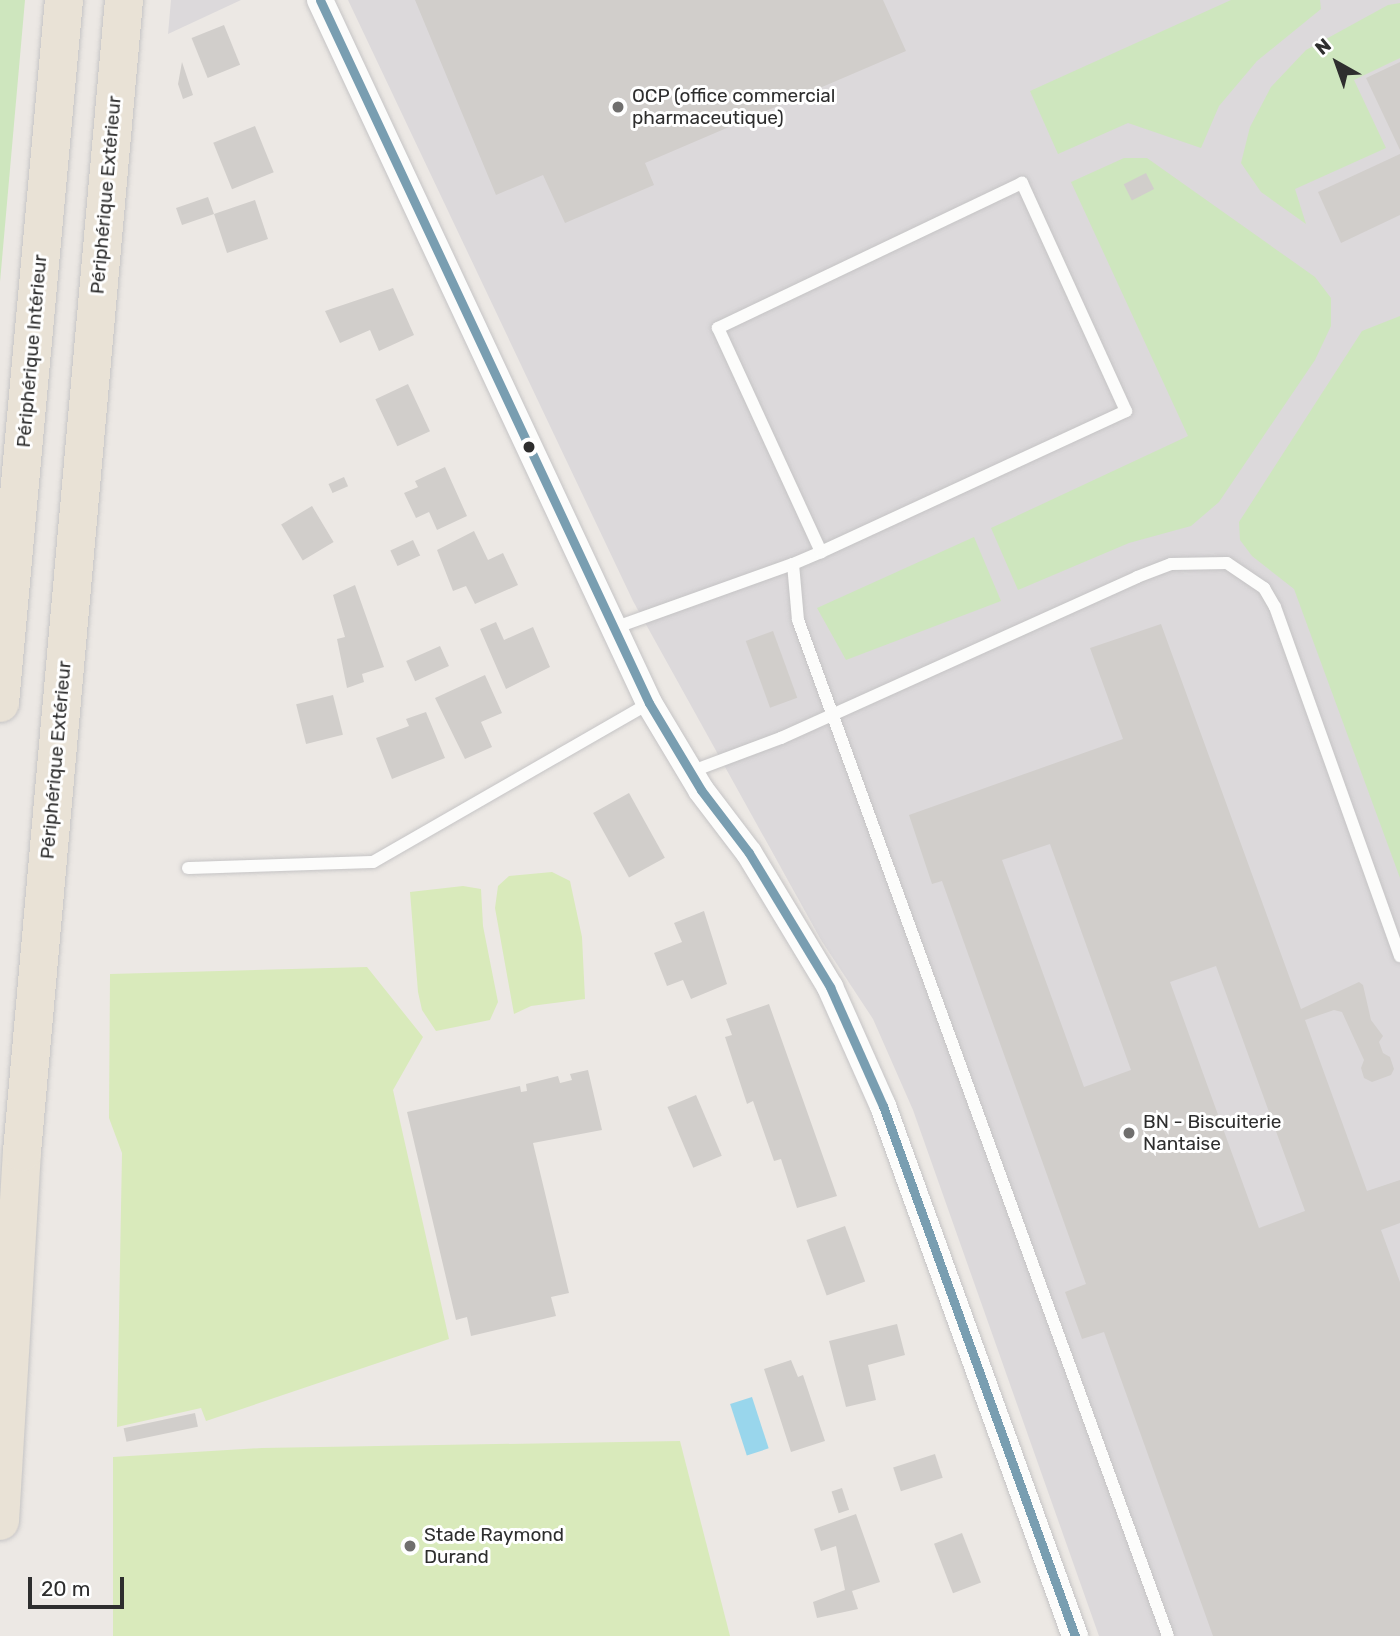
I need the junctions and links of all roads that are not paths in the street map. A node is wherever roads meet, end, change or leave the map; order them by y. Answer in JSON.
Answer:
{"nodes":[{"id":1,"x":64,"y":0,"type":"edge"},
{"id":2,"x":124,"y":0,"type":"edge"},
{"id":3,"x":320,"y":0,"type":"edge"},
{"id":4,"x":821,"y":552,"type":"junction"},
{"id":5,"x":793,"y":564,"type":"junction"},
{"id":6,"x":614,"y":628,"type":"junction"},
{"id":7,"x":649,"y":702,"type":"junction"},
{"id":8,"x":0,"y":703,"type":"edge"},
{"id":9,"x":835,"y":713,"type":"junction"},
{"id":10,"x":690,"y":772,"type":"junction"},
{"id":11,"x":188,"y":868,"type":"dead end"},
{"id":12,"x":1400,"y":956,"type":"edge"},
{"id":13,"x":0,"y":1521,"type":"edge"},
{"id":14,"x":1074,"y":1636,"type":"edge"},
{"id":15,"x":1168,"y":1636,"type":"edge"}],
"edges":[{"from":1,"to":8,"type":"highway","name":"Périphérique Intérieur"},
{"from":2,"to":13,"type":"highway","name":"Périphérique Extérieur"},
{"from":3,"to":6,"type":"street"},
{"from":4,"to":4,"type":"lane"},
{"from":4,"to":5,"type":"lane"},
{"from":5,"to":6,"type":"lane"},
{"from":5,"to":9,"type":"lane"},
{"from":6,"to":7,"type":"street"},
{"from":7,"to":10,"type":"street"},
{"from":7,"to":11,"type":"lane"},
{"from":9,"to":10,"type":"lane"},
{"from":9,"to":12,"type":"lane"},
{"from":9,"to":15,"type":"lane"},
{"from":10,"to":14,"type":"street"}]}
